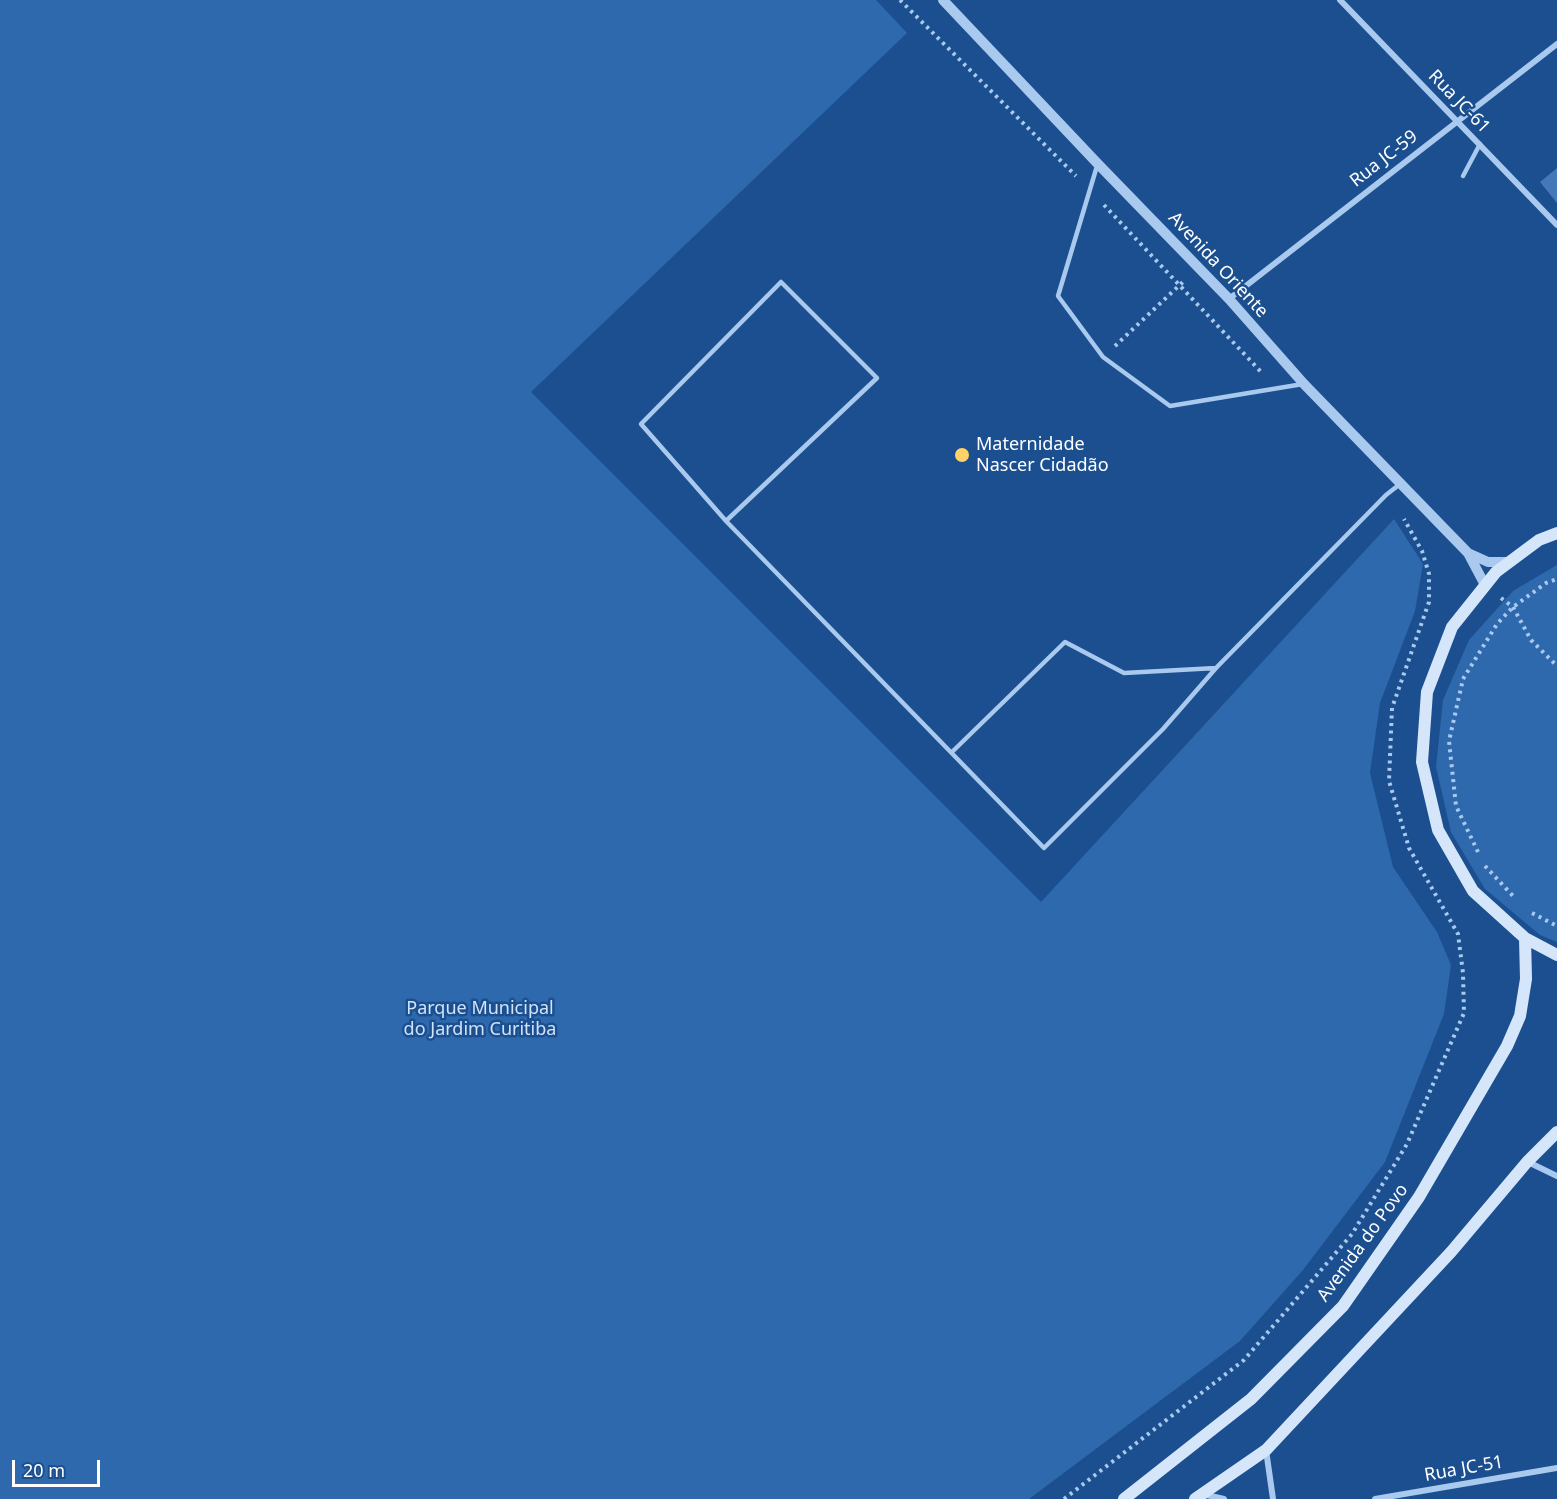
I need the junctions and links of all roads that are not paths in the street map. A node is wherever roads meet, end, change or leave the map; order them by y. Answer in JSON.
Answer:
{"nodes":[{"id":1,"x":943,"y":0,"type":"edge"},
{"id":2,"x":1340,"y":0,"type":"edge"},
{"id":3,"x":1557,"y":44,"type":"edge"},
{"id":4,"x":1457,"y":121,"type":"junction"},
{"id":5,"x":1480,"y":144,"type":"junction"},
{"id":6,"x":1098,"y":164,"type":"junction"},
{"id":7,"x":1463,"y":176,"type":"dead end"},
{"id":8,"x":1557,"y":225,"type":"edge"},
{"id":9,"x":1229,"y":298,"type":"junction"},
{"id":10,"x":1304,"y":384,"type":"junction"},
{"id":11,"x":1400,"y":484,"type":"junction"},
{"id":12,"x":726,"y":520,"type":"junction"},
{"id":13,"x":1557,"y":533,"type":"edge"},
{"id":14,"x":1468,"y":553,"type":"junction"},
{"id":15,"x":1509,"y":562,"type":"junction"},
{"id":16,"x":1485,"y":585,"type":"junction"},
{"id":17,"x":1216,"y":668,"type":"junction"},
{"id":18,"x":952,"y":752,"type":"junction"},
{"id":19,"x":1525,"y":938,"type":"junction"},
{"id":20,"x":1557,"y":955,"type":"edge"},
{"id":21,"x":1557,"y":1132,"type":"edge"},
{"id":22,"x":1527,"y":1162,"type":"junction"},
{"id":23,"x":1557,"y":1176,"type":"edge"},
{"id":24,"x":1266,"y":1450,"type":"junction"},
{"id":25,"x":1557,"y":1468,"type":"edge"},
{"id":26,"x":1198,"y":1497,"type":"edge"},
{"id":27,"x":1124,"y":1499,"type":"edge"},
{"id":28,"x":1224,"y":1499,"type":"edge"},
{"id":29,"x":1273,"y":1499,"type":"edge"},
{"id":30,"x":1375,"y":1499,"type":"edge"}],
"edges":[{"from":1,"to":6,"type":"street","name":"Avenida Oriente"},
{"from":2,"to":4,"type":"street","name":"Rua JC-61"},
{"from":3,"to":4,"type":"street","name":"Rua JC-59"},
{"from":4,"to":5,"type":"street","name":"Rua JC-61"},
{"from":4,"to":9,"type":"street","name":"Rua JC-59"},
{"from":5,"to":7,"type":"lane"},
{"from":5,"to":8,"type":"street","name":"Rua JC-61"},
{"from":6,"to":9,"type":"street","name":"Avenida Oriente"},
{"from":6,"to":10,"type":"lane"},
{"from":9,"to":10,"type":"street","name":"Avenida Oriente"},
{"from":10,"to":11,"type":"street","name":"Avenida Oriente"},
{"from":11,"to":14,"type":"street","name":"Avenida Oriente"},
{"from":11,"to":17,"type":"lane"},
{"from":12,"to":12,"type":"lane"},
{"from":12,"to":18,"type":"lane"},
{"from":13,"to":15,"type":"main road"},
{"from":14,"to":15,"type":"street","name":"Avenida Oriente"},
{"from":14,"to":16,"type":"street","name":"Avenida Oriente"},
{"from":15,"to":16,"type":"main road"},
{"from":16,"to":19,"type":"main road"},
{"from":17,"to":18,"type":"lane"},
{"from":17,"to":18,"type":"lane"},
{"from":19,"to":20,"type":"main road"},
{"from":19,"to":27,"type":"main road","name":"Avenida do Povo"},
{"from":21,"to":22,"type":"main road"},
{"from":22,"to":23,"type":"street"},
{"from":22,"to":24,"type":"main road"},
{"from":24,"to":26,"type":"main road"},
{"from":24,"to":29,"type":"street"},
{"from":25,"to":30,"type":"street","name":"Rua JC-51"},
{"from":26,"to":28,"type":"street"}]}
